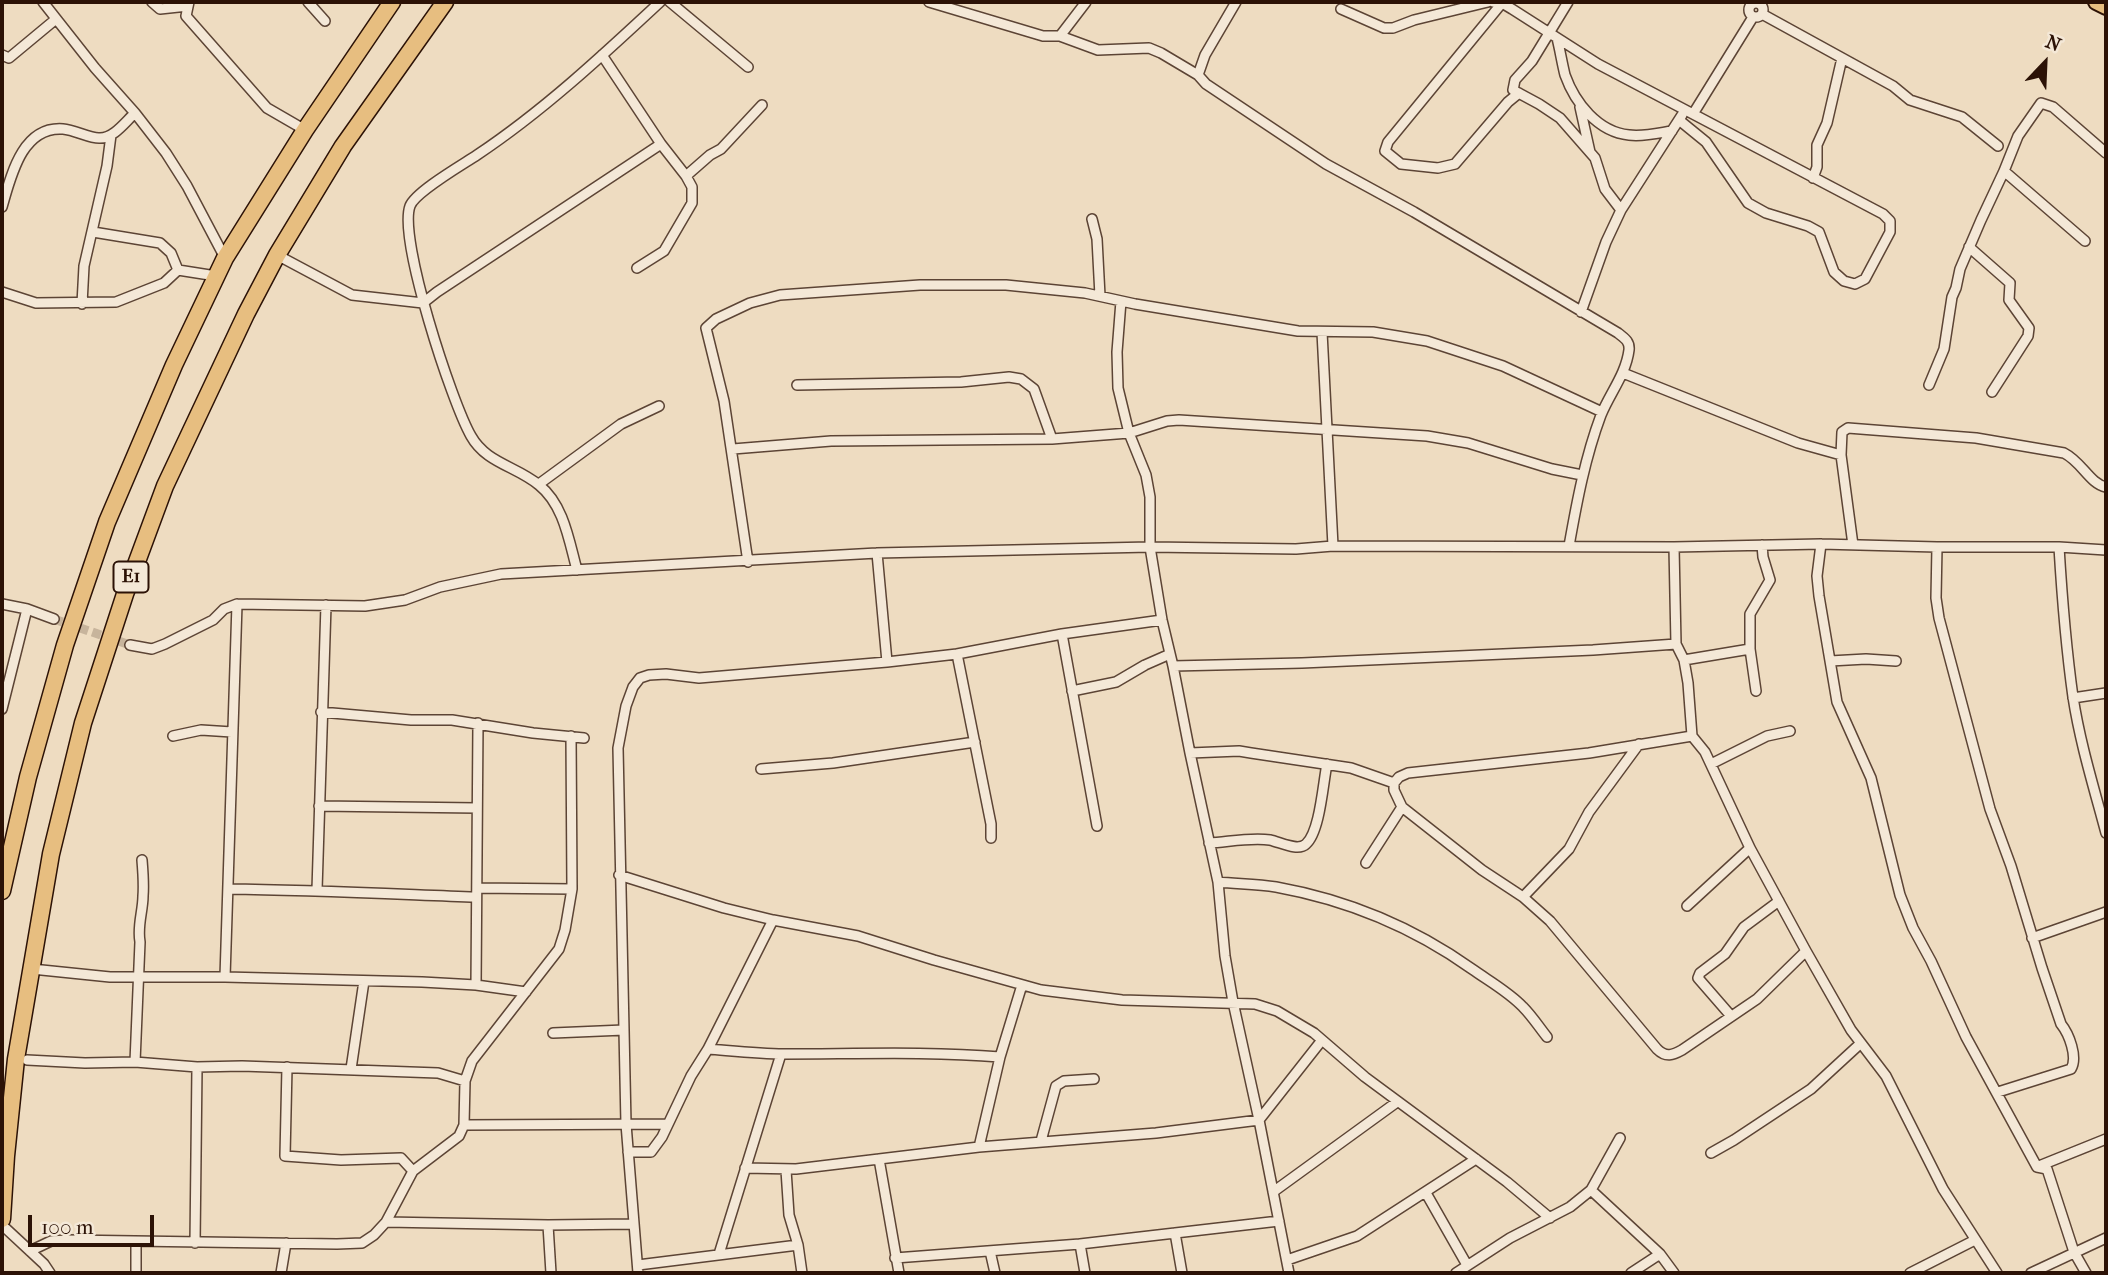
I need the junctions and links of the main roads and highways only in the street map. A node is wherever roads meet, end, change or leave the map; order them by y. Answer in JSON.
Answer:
{"nodes":[{"id":1,"x":392,"y":2,"type":"edge"},
{"id":2,"x":445,"y":2,"type":"edge"},
{"id":3,"x":2096,"y":2,"type":"edge"},
{"id":4,"x":2106,"y":7,"type":"edge"},
{"id":5,"x":2,"y":891,"type":"edge"},
{"id":6,"x":2,"y":1222,"type":"edge"}],
"edges":[{"from":1,"to":5,"type":"highway","number":"E1"},
{"from":2,"to":6,"type":"highway","number":"E1"},
{"from":3,"to":4,"type":"main road"}]}
